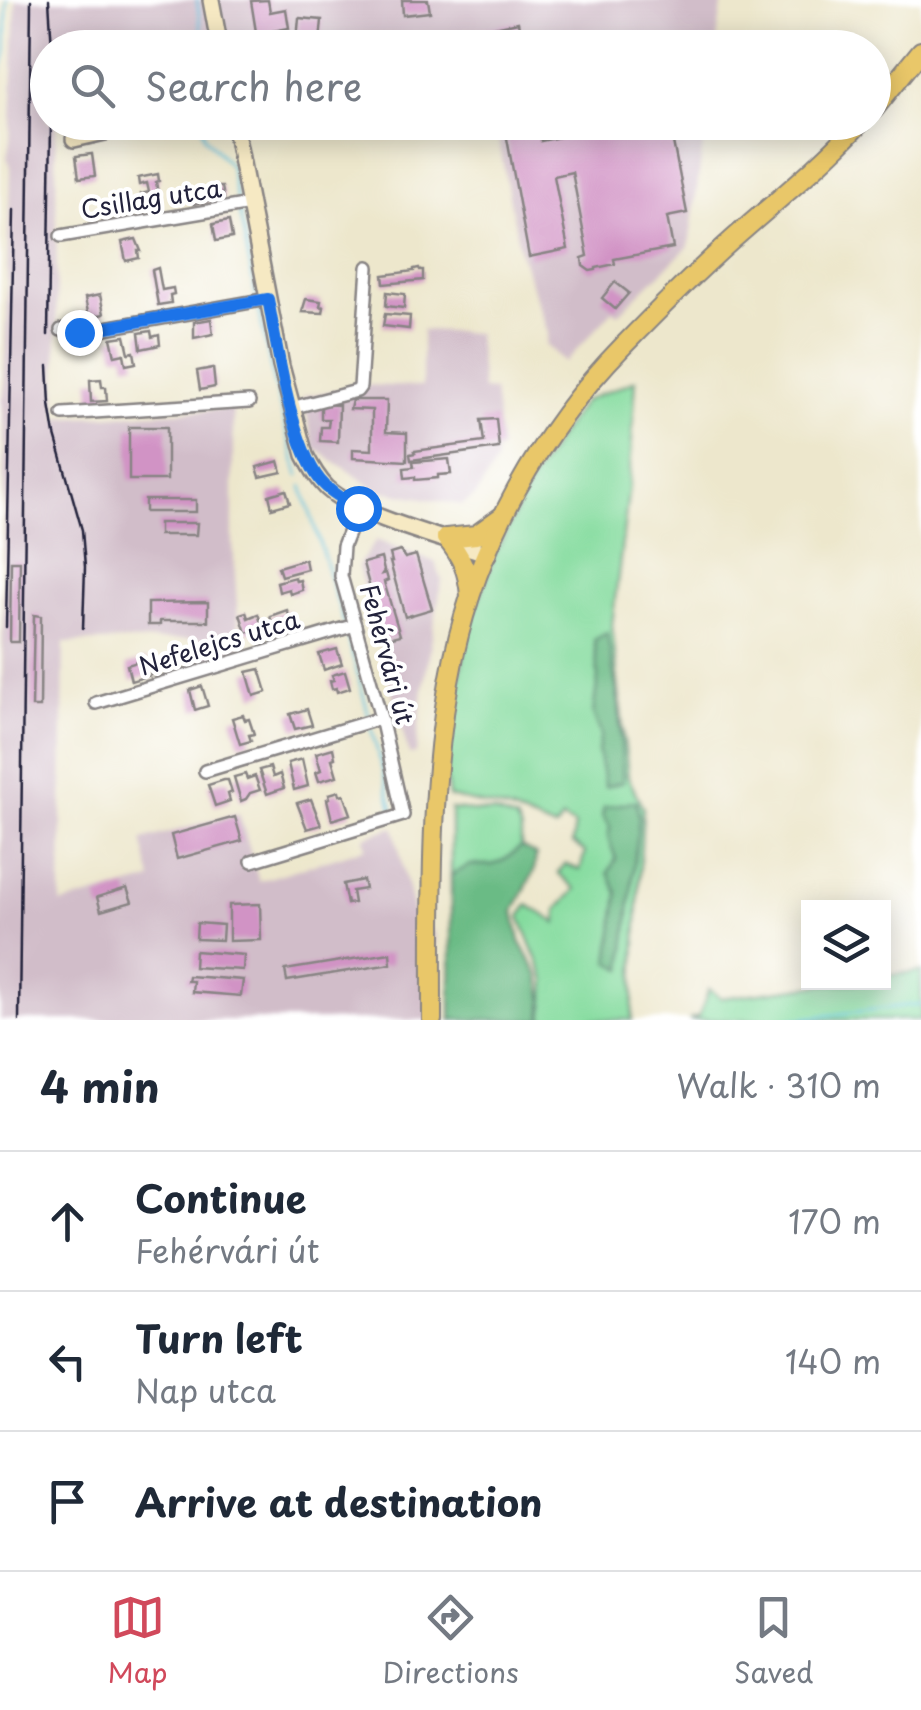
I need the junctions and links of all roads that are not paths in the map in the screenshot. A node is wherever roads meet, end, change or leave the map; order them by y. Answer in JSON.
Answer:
{"nodes":[{"id":1,"x":211,"y":0,"type":"edge"},
{"id":2,"x":217,"y":30,"type":"edge"},
{"id":3,"x":921,"y":51,"type":"edge"},
{"id":4,"x":891,"y":88,"type":"edge"},
{"id":5,"x":238,"y":140,"type":"edge"},
{"id":6,"x":844,"y":140,"type":"edge"},
{"id":7,"x":250,"y":204,"type":"junction"},
{"id":8,"x":60,"y":236,"type":"dead end"},
{"id":9,"x":368,"y":267,"type":"dead end"},
{"id":10,"x":268,"y":299,"type":"junction"},
{"id":11,"x":61,"y":330,"type":"dead end"},
{"id":12,"x":249,"y":402,"type":"dead end"},
{"id":13,"x":292,"y":408,"type":"junction"},
{"id":14,"x":63,"y":414,"type":"dead end"},
{"id":15,"x":358,"y":508,"type":"junction"},
{"id":16,"x":505,"y":514,"type":"junction"},
{"id":17,"x":446,"y":538,"type":"junction"},
{"id":18,"x":488,"y":554,"type":"junction"},
{"id":19,"x":470,"y":599,"type":"junction"},
{"id":20,"x":355,"y":625,"type":"junction"},
{"id":21,"x":96,"y":703,"type":"dead end"},
{"id":22,"x":381,"y":718,"type":"junction"},
{"id":23,"x":206,"y":771,"type":"dead end"},
{"id":24,"x":252,"y":861,"type":"dead end"},
{"id":25,"x":432,"y":1020,"type":"edge"}],
"edges":[{"from":1,"to":2,"type":"main road"},
{"from":3,"to":4,"type":"main road"},
{"from":5,"to":7,"type":"main road"},
{"from":6,"to":16,"type":"main road"},
{"from":7,"to":8,"type":"street","name":"Csillag utca"},
{"from":7,"to":10,"type":"main road"},
{"from":9,"to":13,"type":"street"},
{"from":10,"to":11,"type":"street"},
{"from":10,"to":13,"type":"main road"},
{"from":12,"to":14,"type":"street"},
{"from":13,"to":15,"type":"main road"},
{"from":15,"to":17,"type":"main road"},
{"from":15,"to":20,"type":"street","name":"Fehérvári út"},
{"from":16,"to":17,"type":"main road"},
{"from":16,"to":18,"type":"main road"},
{"from":17,"to":18,"type":"main road"},
{"from":17,"to":19,"type":"main road"},
{"from":18,"to":19,"type":"main road"},
{"from":19,"to":25,"type":"main road"},
{"from":20,"to":21,"type":"street","name":"Nefelejcs utca"},
{"from":20,"to":22,"type":"street","name":"Fehérvári út"},
{"from":22,"to":23,"type":"street"},
{"from":22,"to":24,"type":"street","name":"Fehérvári út"}]}
